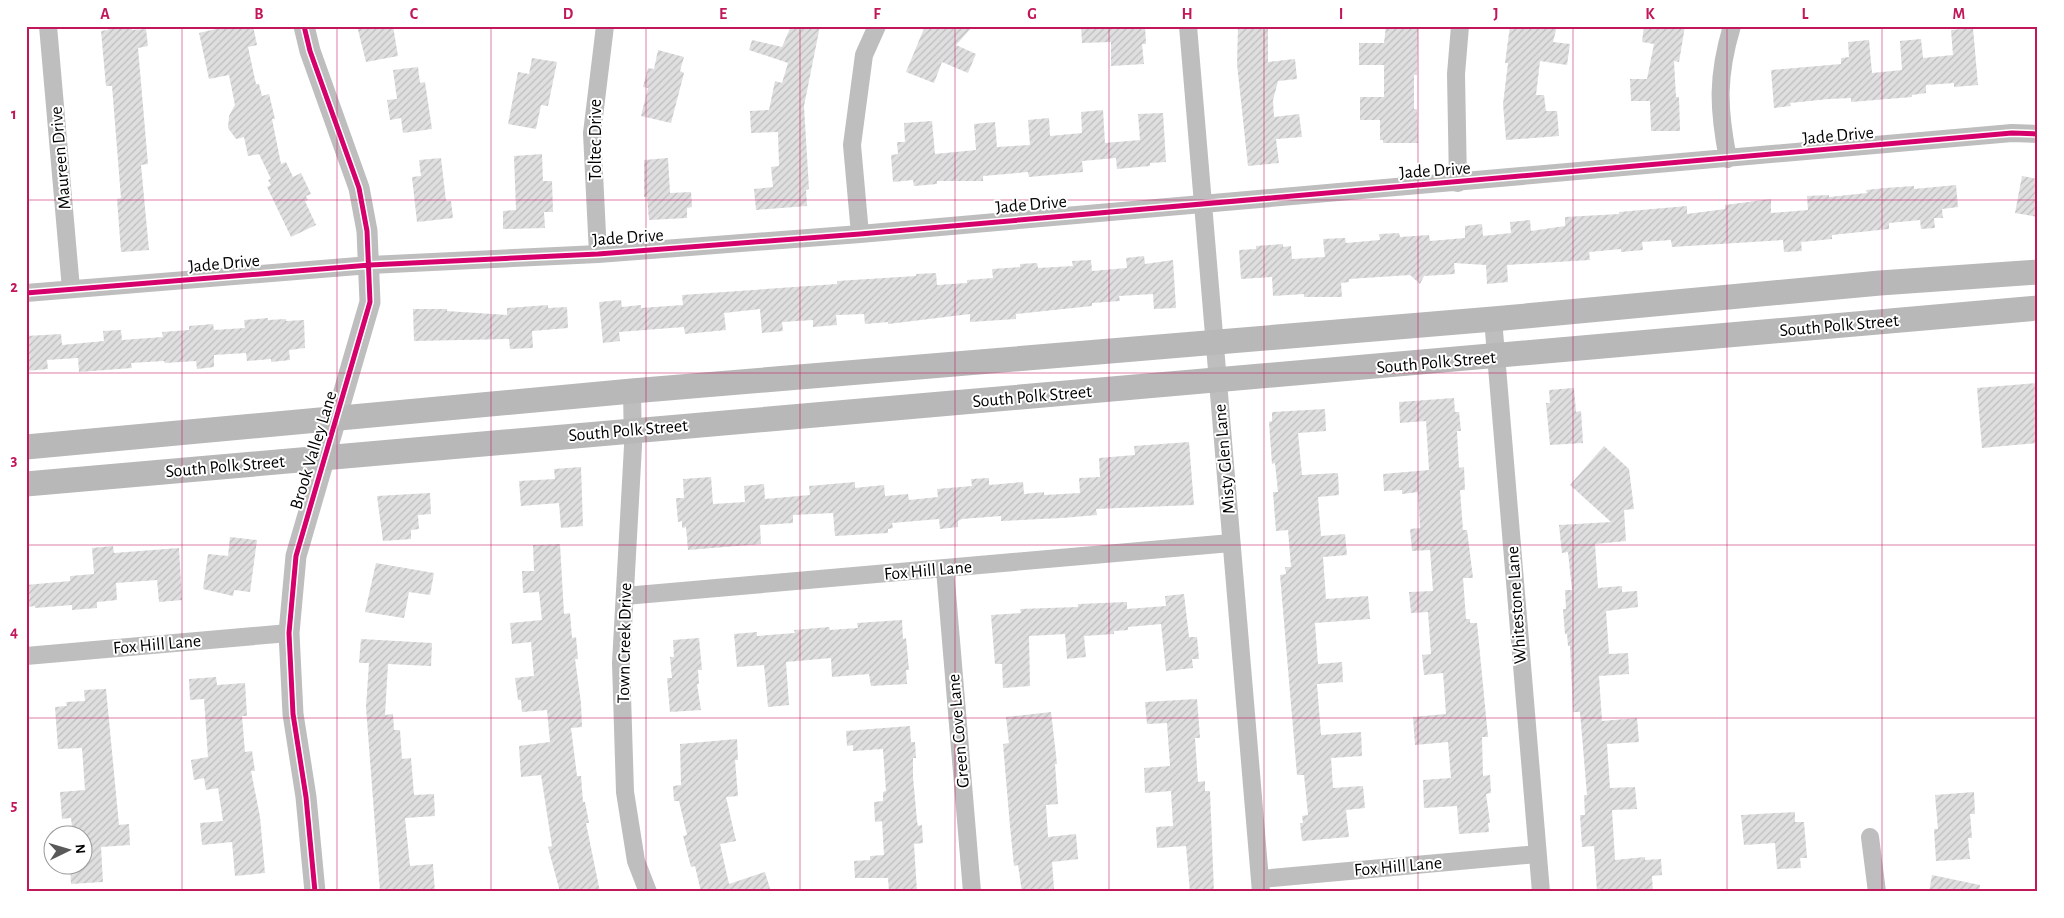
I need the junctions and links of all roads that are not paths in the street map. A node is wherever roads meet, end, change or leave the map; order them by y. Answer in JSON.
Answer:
{"nodes":[{"id":1,"x":48,"y":26,"type":"edge"},
{"id":2,"x":304,"y":26,"type":"edge"},
{"id":3,"x":604,"y":26,"type":"edge"},
{"id":4,"x":877,"y":26,"type":"edge"},
{"id":5,"x":1188,"y":26,"type":"edge"},
{"id":6,"x":1460,"y":26,"type":"edge"},
{"id":7,"x":1732,"y":26,"type":"edge"},
{"id":8,"x":2038,"y":134,"type":"edge"},
{"id":9,"x":1728,"y":159,"type":"junction"},
{"id":10,"x":1458,"y":183,"type":"junction"},
{"id":11,"x":1201,"y":203,"type":"junction"},
{"id":12,"x":860,"y":234,"type":"junction"},
{"id":13,"x":598,"y":254,"type":"junction"},
{"id":14,"x":370,"y":265,"type":"junction"},
{"id":15,"x":2038,"y":272,"type":"edge"},
{"id":16,"x":1880,"y":283,"type":"junction"},
{"id":17,"x":71,"y":289,"type":"junction"},
{"id":18,"x":26,"y":293,"type":"edge"},
{"id":19,"x":2038,"y":308,"type":"edge"},
{"id":20,"x":1493,"y":319,"type":"junction"},
{"id":21,"x":1884,"y":320,"type":"junction"},
{"id":22,"x":1214,"y":341,"type":"junction"},
{"id":23,"x":1496,"y":356,"type":"junction"},
{"id":24,"x":1216,"y":378,"type":"junction"},
{"id":25,"x":632,"y":391,"type":"junction"},
{"id":26,"x":337,"y":420,"type":"junction"},
{"id":27,"x":632,"y":430,"type":"junction"},
{"id":28,"x":26,"y":447,"type":"edge"},
{"id":29,"x":327,"y":456,"type":"junction"},
{"id":30,"x":26,"y":484,"type":"edge"},
{"id":31,"x":1231,"y":543,"type":"junction"},
{"id":32,"x":945,"y":569,"type":"junction"},
{"id":33,"x":625,"y":596,"type":"junction"},
{"id":34,"x":289,"y":633,"type":"junction"},
{"id":35,"x":26,"y":656,"type":"edge"},
{"id":36,"x":1870,"y":837,"type":"dead end"},
{"id":37,"x":1537,"y":854,"type":"junction"},
{"id":38,"x":1261,"y":885,"type":"edge"},
{"id":39,"x":315,"y":892,"type":"edge"},
{"id":40,"x":648,"y":892,"type":"edge"},
{"id":41,"x":972,"y":892,"type":"edge"},
{"id":42,"x":1541,"y":892,"type":"edge"},
{"id":43,"x":1876,"y":892,"type":"edge"}],
"edges":[{"from":1,"to":17,"type":"street","name":"Maureen Drive"},
{"from":2,"to":14,"type":"street","name":"Brook Valley Lane"},
{"from":3,"to":13,"type":"street","name":"Toltec Drive"},
{"from":4,"to":12,"type":"street"},
{"from":5,"to":11,"type":"street","name":"Misty Glen Lane"},
{"from":6,"to":10,"type":"street"},
{"from":7,"to":9,"type":"street"},
{"from":8,"to":9,"type":"street","name":"Jade Drive"},
{"from":9,"to":10,"type":"street","name":"Jade Drive"},
{"from":10,"to":11,"type":"street","name":"Jade Drive"},
{"from":11,"to":12,"type":"street","name":"Jade Drive"},
{"from":11,"to":22,"type":"street","name":"Misty Glen Lane"},
{"from":12,"to":13,"type":"street","name":"Jade Drive"},
{"from":13,"to":14,"type":"street","name":"Jade Drive"},
{"from":14,"to":17,"type":"street","name":"Jade Drive"},
{"from":14,"to":26,"type":"street","name":"Brook Valley Lane"},
{"from":15,"to":16,"type":"main road","name":"South Polk Street"},
{"from":16,"to":20,"type":"main road","name":"South Polk Street"},
{"from":16,"to":21,"type":"main road"},
{"from":17,"to":18,"type":"street","name":"Jade Drive"},
{"from":19,"to":21,"type":"main road","name":"South Polk Street"},
{"from":20,"to":22,"type":"main road","name":"South Polk Street"},
{"from":20,"to":23,"type":"street","name":"Whitestone Lane"},
{"from":21,"to":23,"type":"main road","name":"South Polk Street"},
{"from":22,"to":24,"type":"street","name":"Misty Glen Lane"},
{"from":22,"to":25,"type":"main road","name":"South Polk Street"},
{"from":23,"to":24,"type":"main road","name":"South Polk Street"},
{"from":23,"to":37,"type":"street","name":"Whitestone Lane"},
{"from":24,"to":27,"type":"main road","name":"South Polk Street"},
{"from":24,"to":31,"type":"street","name":"Misty Glen Lane"},
{"from":25,"to":26,"type":"main road","name":"South Polk Street"},
{"from":25,"to":27,"type":"street","name":"Town Creek Drive"},
{"from":26,"to":28,"type":"main road","name":"South Polk Street"},
{"from":26,"to":29,"type":"street","name":"Brook Valley Lane"},
{"from":27,"to":29,"type":"main road","name":"South Polk Street"},
{"from":27,"to":33,"type":"street","name":"Town Creek Drive"},
{"from":29,"to":30,"type":"main road","name":"South Polk Street"},
{"from":29,"to":34,"type":"street","name":"Brook Valley Lane"},
{"from":31,"to":32,"type":"street","name":"Fox Hill Lane"},
{"from":31,"to":38,"type":"street","name":"Misty Glen Lane"},
{"from":32,"to":33,"type":"street","name":"Fox Hill Lane"},
{"from":32,"to":41,"type":"street","name":"Green Cove Lane"},
{"from":33,"to":40,"type":"street","name":"Town Creek Drive"},
{"from":34,"to":35,"type":"street","name":"Fox Hill Lane"},
{"from":34,"to":39,"type":"street","name":"Brook Valley Lane"},
{"from":36,"to":43,"type":"street"},
{"from":37,"to":38,"type":"street","name":"Fox Hill Lane"},
{"from":37,"to":42,"type":"street","name":"Whitestone Lane"}]}
